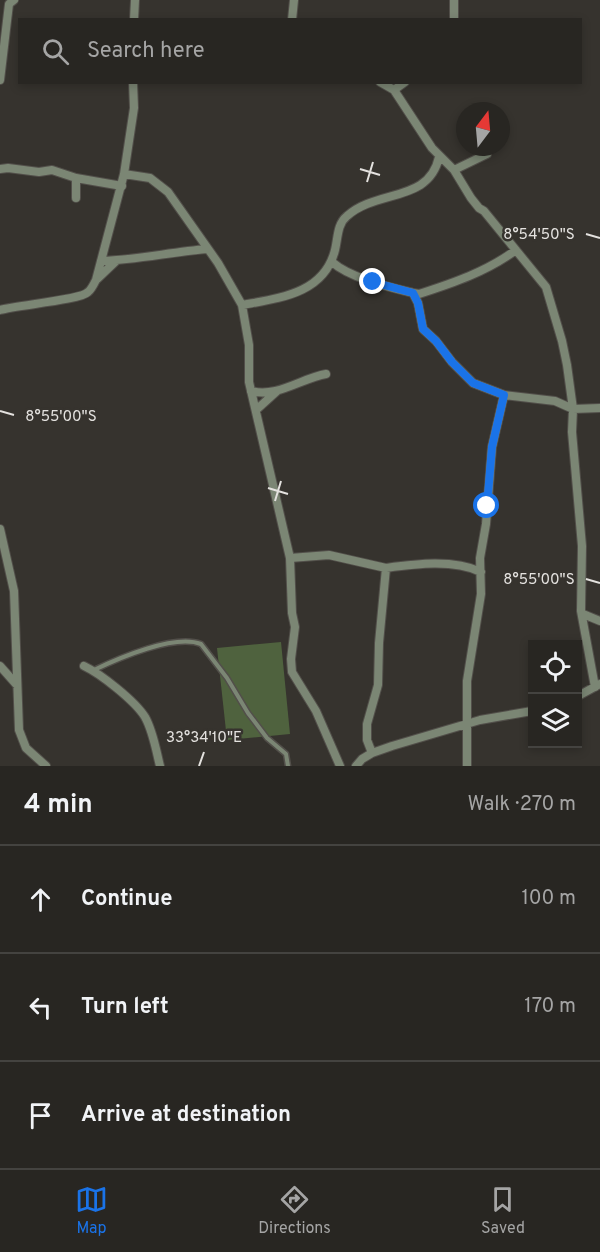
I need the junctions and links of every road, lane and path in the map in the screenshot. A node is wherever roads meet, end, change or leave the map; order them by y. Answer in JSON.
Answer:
{"nodes":[{"id":1,"x":135,"y":0,"type":"edge"},
{"id":2,"x":294,"y":0,"type":"edge"},
{"id":3,"x":454,"y":0,"type":"edge"},
{"id":4,"x":10,"y":1,"type":"edge"},
{"id":5,"x":134,"y":18,"type":"edge"},
{"id":6,"x":292,"y":18,"type":"edge"},
{"id":7,"x":454,"y":18,"type":"edge"},
{"id":8,"x":0,"y":80,"type":"edge"},
{"id":9,"x":133,"y":84,"type":"edge"},
{"id":10,"x":384,"y":84,"type":"edge"},
{"id":11,"x":402,"y":84,"type":"edge"},
{"id":12,"x":394,"y":90,"type":"junction"},
{"id":13,"x":483,"y":156,"type":"edge"},
{"id":14,"x":442,"y":159,"type":"junction"},
{"id":15,"x":0,"y":169,"type":"edge"},
{"id":16,"x":454,"y":170,"type":"junction"},
{"id":17,"x":124,"y":174,"type":"junction"},
{"id":18,"x":76,"y":178,"type":"junction"},
{"id":19,"x":122,"y":186,"type":"junction"},
{"id":20,"x":76,"y":198,"type":"dead end"},
{"id":21,"x":207,"y":249,"type":"junction"},
{"id":22,"x":516,"y":250,"type":"junction"},
{"id":23,"x":100,"y":261,"type":"junction"},
{"id":24,"x":116,"y":261,"type":"junction"},
{"id":25,"x":332,"y":262,"type":"junction"},
{"id":26,"x":96,"y":280,"type":"junction"},
{"id":27,"x":413,"y":293,"type":"junction"},
{"id":28,"x":242,"y":305,"type":"junction"},
{"id":29,"x":0,"y":310,"type":"edge"},
{"id":30,"x":326,"y":374,"type":"dead end"},
{"id":31,"x":278,"y":390,"type":"junction"},
{"id":32,"x":251,"y":391,"type":"junction"},
{"id":33,"x":504,"y":395,"type":"junction"},
{"id":34,"x":573,"y":408,"type":"junction"},
{"id":35,"x":600,"y":408,"type":"edge"},
{"id":36,"x":256,"y":410,"type":"junction"},
{"id":37,"x":0,"y":529,"type":"edge"},
{"id":38,"x":290,"y":558,"type":"junction"},
{"id":39,"x":386,"y":568,"type":"junction"},
{"id":40,"x":481,"y":572,"type":"junction"},
{"id":41,"x":583,"y":614,"type":"junction"},
{"id":42,"x":600,"y":621,"type":"edge"},
{"id":43,"x":0,"y":666,"type":"edge"},
{"id":44,"x":84,"y":666,"type":"dead end"},
{"id":45,"x":93,"y":670,"type":"junction"},
{"id":46,"x":16,"y":684,"type":"junction"},
{"id":47,"x":597,"y":685,"type":"edge"},
{"id":48,"x":581,"y":694,"type":"edge"},
{"id":49,"x":528,"y":712,"type":"edge"},
{"id":50,"x":466,"y":725,"type":"junction"},
{"id":51,"x":372,"y":753,"type":"junction"},
{"id":52,"x":46,"y":766,"type":"edge"},
{"id":53,"x":160,"y":766,"type":"edge"},
{"id":54,"x":288,"y":766,"type":"edge"},
{"id":55,"x":340,"y":766,"type":"edge"},
{"id":56,"x":356,"y":766,"type":"edge"},
{"id":57,"x":466,"y":766,"type":"edge"}],
"edges":[{"from":1,"to":5,"type":"street"},
{"from":2,"to":6,"type":"street"},
{"from":3,"to":7,"type":"street"},
{"from":4,"to":8,"type":"street"},
{"from":9,"to":17,"type":"street"},
{"from":10,"to":12,"type":"street"},
{"from":11,"to":12,"type":"street"},
{"from":12,"to":14,"type":"street"},
{"from":13,"to":16,"type":"street"},
{"from":14,"to":16,"type":"street"},
{"from":14,"to":25,"type":"street"},
{"from":15,"to":18,"type":"street"},
{"from":16,"to":22,"type":"street"},
{"from":17,"to":19,"type":"street"},
{"from":17,"to":21,"type":"street"},
{"from":18,"to":19,"type":"street"},
{"from":18,"to":20,"type":"street"},
{"from":19,"to":23,"type":"street"},
{"from":21,"to":24,"type":"street"},
{"from":21,"to":28,"type":"street"},
{"from":22,"to":27,"type":"street"},
{"from":22,"to":34,"type":"street"},
{"from":23,"to":24,"type":"street"},
{"from":23,"to":26,"type":"street"},
{"from":24,"to":26,"type":"street"},
{"from":25,"to":27,"type":"street"},
{"from":25,"to":28,"type":"street"},
{"from":26,"to":29,"type":"street"},
{"from":27,"to":33,"type":"street"},
{"from":28,"to":32,"type":"street"},
{"from":30,"to":31,"type":"street"},
{"from":31,"to":32,"type":"street"},
{"from":31,"to":36,"type":"street"},
{"from":32,"to":36,"type":"street"},
{"from":33,"to":34,"type":"street"},
{"from":33,"to":40,"type":"street"},
{"from":34,"to":35,"type":"street"},
{"from":34,"to":41,"type":"street"},
{"from":36,"to":38,"type":"street"},
{"from":37,"to":46,"type":"street"},
{"from":38,"to":39,"type":"street"},
{"from":38,"to":55,"type":"street"},
{"from":39,"to":40,"type":"street"},
{"from":39,"to":51,"type":"street"},
{"from":40,"to":50,"type":"street"},
{"from":41,"to":42,"type":"street"},
{"from":41,"to":47,"type":"street"},
{"from":43,"to":46,"type":"street"},
{"from":44,"to":45,"type":"street"},
{"from":45,"to":53,"type":"street"},
{"from":45,"to":54,"type":"lane"},
{"from":46,"to":52,"type":"street"},
{"from":47,"to":48,"type":"street"},
{"from":49,"to":50,"type":"street"},
{"from":50,"to":51,"type":"street"},
{"from":50,"to":57,"type":"street"},
{"from":51,"to":56,"type":"street"}]}
